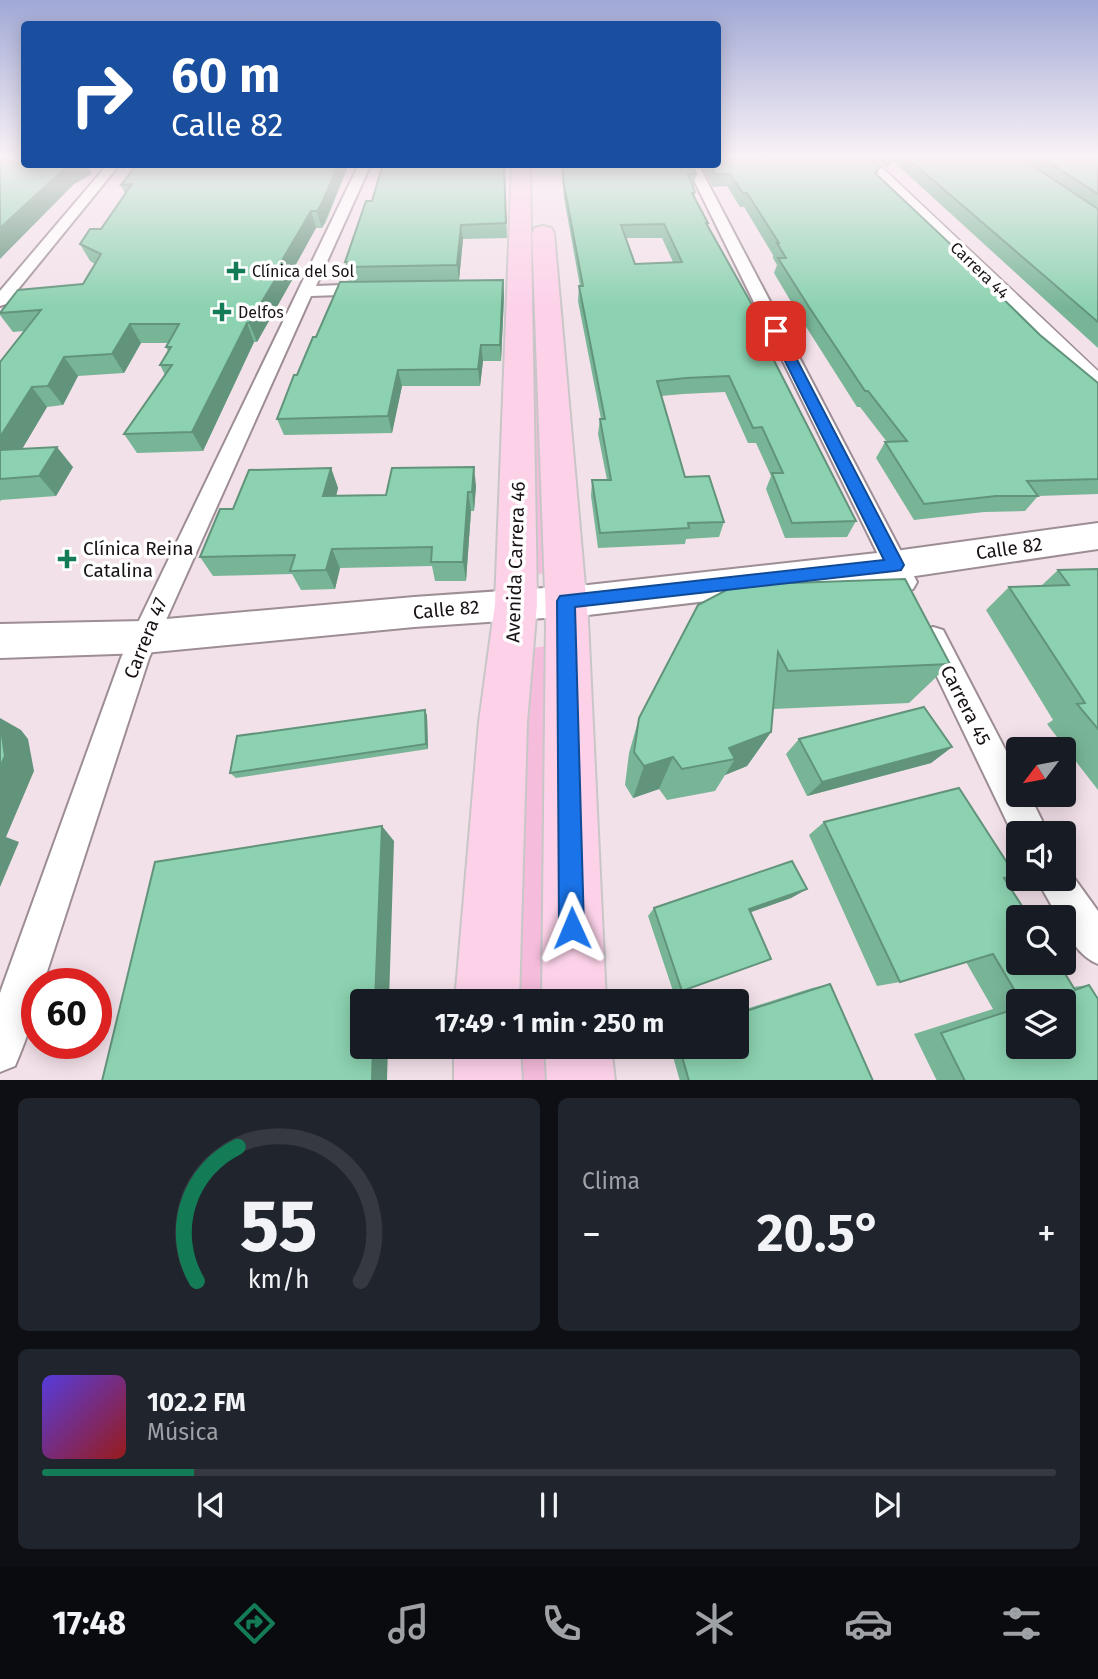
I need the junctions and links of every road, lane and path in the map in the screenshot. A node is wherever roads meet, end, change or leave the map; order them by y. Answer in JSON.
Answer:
{"nodes":[{"id":1,"x":79,"y":206,"type":"edge"},
{"id":2,"x":345,"y":206,"type":"edge"},
{"id":3,"x":522,"y":206,"type":"edge"},
{"id":4,"x":534,"y":206,"type":"edge"},
{"id":5,"x":713,"y":206,"type":"edge"},
{"id":6,"x":914,"y":206,"type":"edge"},
{"id":7,"x":525,"y":286,"type":"junction"},
{"id":8,"x":387,"y":289,"type":"edge"},
{"id":9,"x":306,"y":290,"type":"junction"},
{"id":10,"x":0,"y":301,"type":"edge"},
{"id":11,"x":1098,"y":384,"type":"edge"},
{"id":12,"x":1098,"y":536,"type":"edge"},
{"id":13,"x":895,"y":565,"type":"junction"},
{"id":14,"x":913,"y":598,"type":"edge"},
{"id":15,"x":541,"y":603,"type":"junction"},
{"id":16,"x":925,"y":623,"type":"edge"},
{"id":17,"x":144,"y":637,"type":"junction"},
{"id":18,"x":0,"y":641,"type":"edge"},
{"id":19,"x":1025,"y":821,"type":"edge"},
{"id":20,"x":1063,"y":891,"type":"edge"},
{"id":21,"x":1098,"y":945,"type":"edge"},
{"id":22,"x":488,"y":989,"type":"edge"},
{"id":23,"x":573,"y":989,"type":"edge"},
{"id":24,"x":0,"y":1051,"type":"edge"},
{"id":25,"x":487,"y":1059,"type":"edge"},
{"id":26,"x":579,"y":1059,"type":"edge"},
{"id":27,"x":488,"y":1080,"type":"edge"},
{"id":28,"x":581,"y":1080,"type":"edge"}],
"edges":[{"from":1,"to":10,"type":"street"},
{"from":2,"to":9,"type":"street","name":"Carrera 47"},
{"from":3,"to":7,"type":"main road","name":"Avenida Carrera 46"},
{"from":4,"to":7,"type":"main road","name":"Avenida Carrera 46"},
{"from":5,"to":13,"type":"street"},
{"from":6,"to":11,"type":"street","name":"Carrera 44"},
{"from":7,"to":15,"type":"main road","name":"Avenida Carrera 46"},
{"from":7,"to":15,"type":"main road","name":"Avenida Carrera 46"},
{"from":8,"to":9,"type":"street"},
{"from":9,"to":17,"type":"street","name":"Carrera 47"},
{"from":12,"to":13,"type":"main road","name":"Calle 82"},
{"from":13,"to":14,"type":"street"},
{"from":13,"to":15,"type":"main road","name":"Calle 82"},
{"from":15,"to":17,"type":"main road","name":"Calle 82"},
{"from":15,"to":22,"type":"main road","name":"Avenida Carrera 46"},
{"from":15,"to":23,"type":"main road","name":"Avenida Carrera 46"},
{"from":16,"to":19,"type":"street","name":"Carrera 45"},
{"from":17,"to":18,"type":"main road","name":"Calle 82"},
{"from":17,"to":24,"type":"street","name":"Carrera 47"},
{"from":20,"to":21,"type":"street"},
{"from":25,"to":27,"type":"main road"},
{"from":26,"to":28,"type":"main road"}]}
